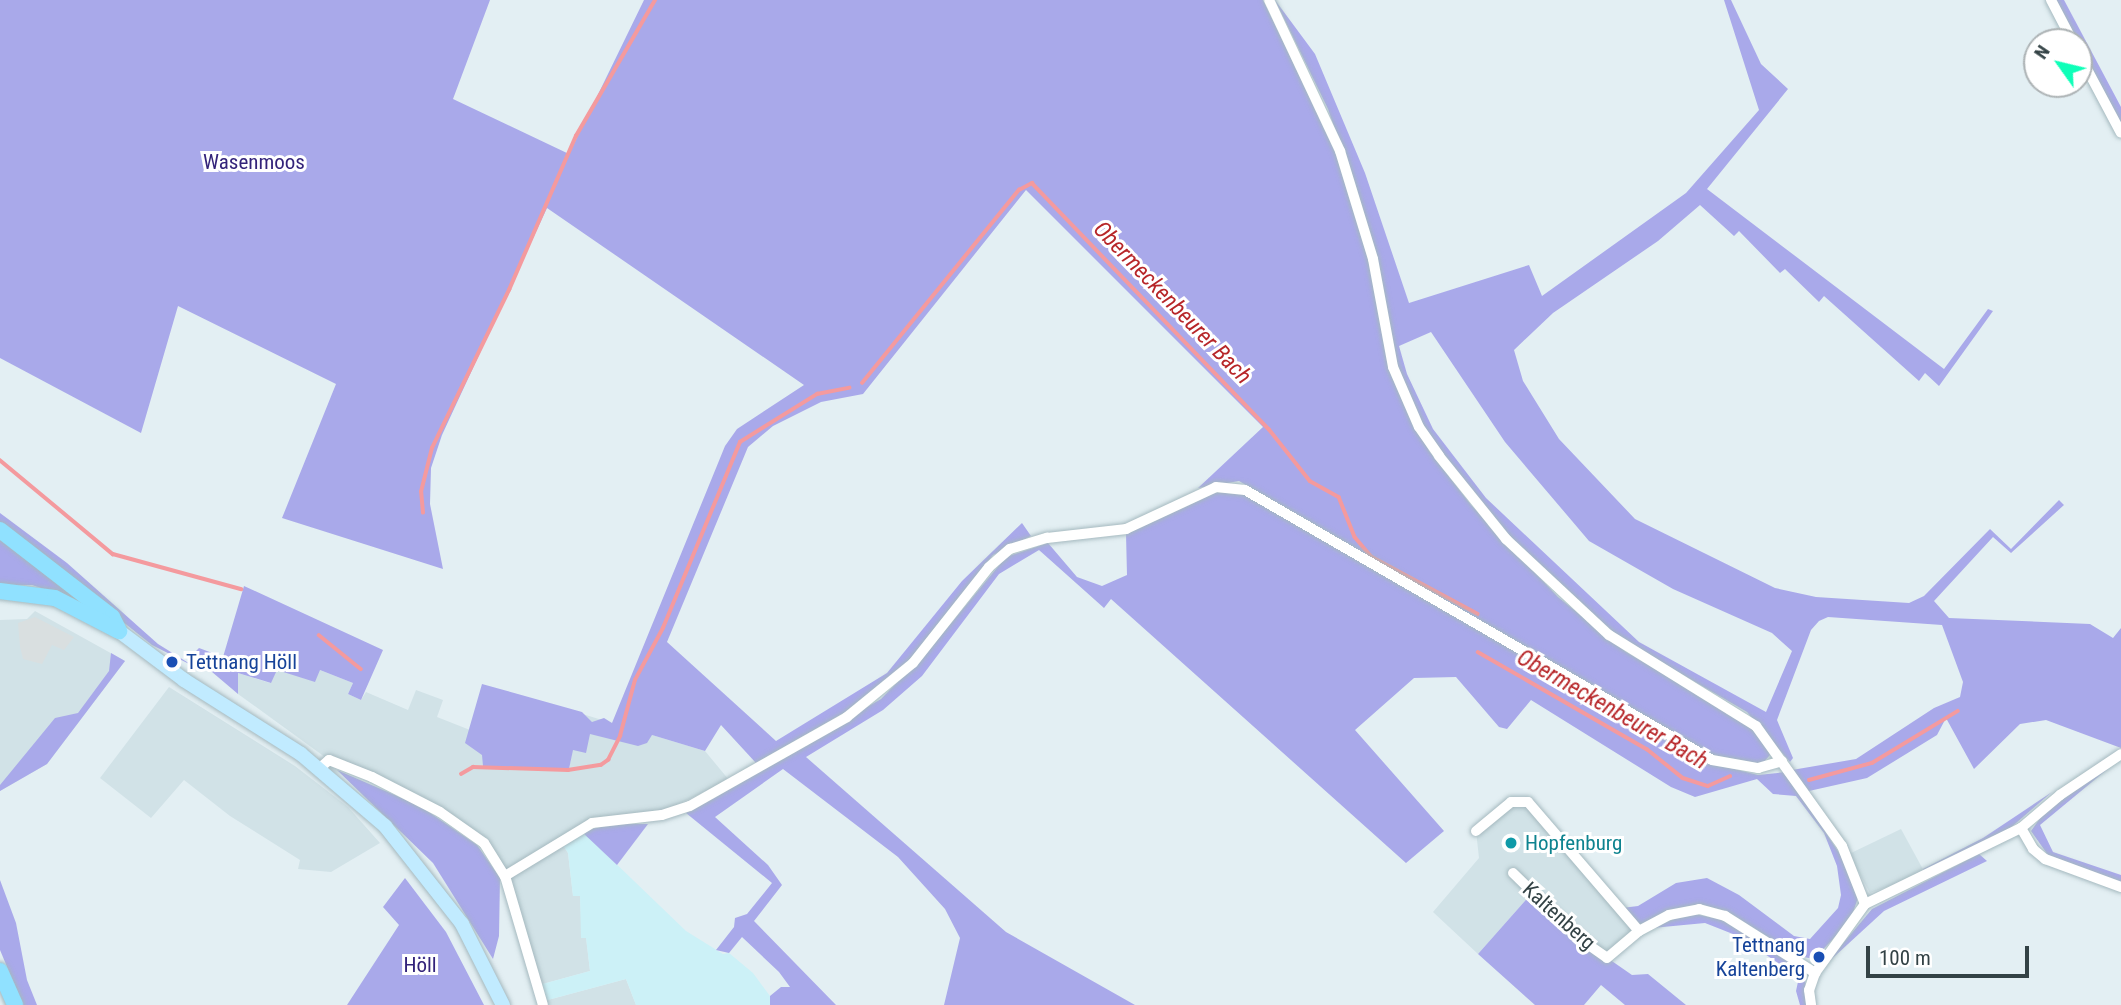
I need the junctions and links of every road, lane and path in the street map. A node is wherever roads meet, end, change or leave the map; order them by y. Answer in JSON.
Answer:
{"nodes":[{"id":1,"x":1269,"y":0,"type":"edge"},
{"id":2,"x":2051,"y":0,"type":"edge"},
{"id":3,"x":2066,"y":28,"type":"edge"},
{"id":4,"x":2093,"y":80,"type":"edge"},
{"id":5,"x":2121,"y":133,"type":"edge"},
{"id":6,"x":0,"y":530,"type":"edge"},
{"id":7,"x":0,"y":591,"type":"edge"},
{"id":8,"x":119,"y":631,"type":"junction"},
{"id":9,"x":2121,"y":754,"type":"edge"},
{"id":10,"x":1782,"y":761,"type":"junction"},
{"id":11,"x":320,"y":768,"type":"junction"},
{"id":12,"x":2021,"y":828,"type":"junction"},
{"id":13,"x":1476,"y":831,"type":"dead end"},
{"id":14,"x":1513,"y":873,"type":"dead end"},
{"id":15,"x":505,"y":876,"type":"junction"},
{"id":16,"x":2121,"y":887,"type":"edge"},
{"id":17,"x":1865,"y":904,"type":"junction"},
{"id":18,"x":1639,"y":931,"type":"junction"},
{"id":19,"x":0,"y":971,"type":"edge"},
{"id":20,"x":1815,"y":973,"type":"junction"},
{"id":21,"x":15,"y":1005,"type":"edge"},
{"id":22,"x":503,"y":1005,"type":"edge"},
{"id":23,"x":543,"y":1005,"type":"edge"},
{"id":24,"x":1811,"y":1005,"type":"edge"}],
"edges":[{"from":1,"to":10,"type":"street"},
{"from":2,"to":3,"type":"street"},
{"from":4,"to":5,"type":"street"},
{"from":6,"to":8,"type":"main road"},
{"from":7,"to":8,"type":"main road"},
{"from":8,"to":11,"type":"main road"},
{"from":9,"to":12,"type":"street"},
{"from":10,"to":15,"type":"street"},
{"from":10,"to":17,"type":"street"},
{"from":11,"to":15,"type":"street"},
{"from":11,"to":22,"type":"main road"},
{"from":12,"to":16,"type":"street"},
{"from":12,"to":17,"type":"street"},
{"from":13,"to":18,"type":"street","name":"Kaltenberg"},
{"from":14,"to":18,"type":"street","name":"Kaltenberg"},
{"from":15,"to":23,"type":"street"},
{"from":17,"to":20,"type":"street"},
{"from":18,"to":20,"type":"street"},
{"from":19,"to":21,"type":"main road"},
{"from":20,"to":24,"type":"street"}]}
